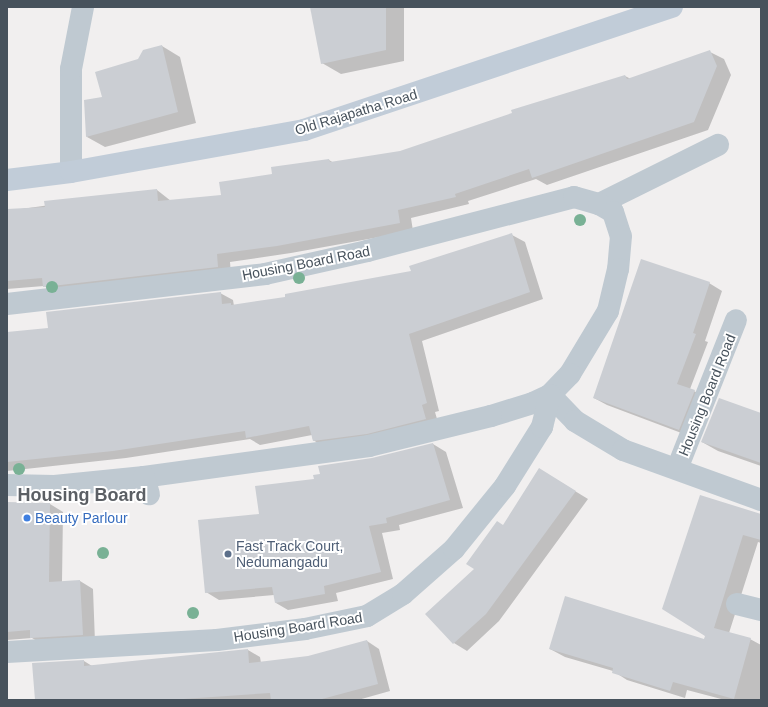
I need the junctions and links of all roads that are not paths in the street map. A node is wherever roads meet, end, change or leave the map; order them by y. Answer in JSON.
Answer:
{"nodes":[{"id":1,"x":83,"y":7,"type":"edge"},
{"id":2,"x":672,"y":7,"type":"edge"},
{"id":3,"x":718,"y":145,"type":"dead end"},
{"id":4,"x":71,"y":171,"type":"junction"},
{"id":5,"x":7,"y":180,"type":"edge"},
{"id":6,"x":599,"y":204,"type":"junction"},
{"id":7,"x":7,"y":304,"type":"edge"},
{"id":8,"x":736,"y":320,"type":"dead end"},
{"id":9,"x":550,"y":395,"type":"junction"},
{"id":10,"x":677,"y":469,"type":"junction"},
{"id":11,"x":7,"y":485,"type":"edge"},
{"id":12,"x":761,"y":500,"type":"edge"},
{"id":13,"x":737,"y":604,"type":"dead end"},
{"id":14,"x":761,"y":610,"type":"edge"},
{"id":15,"x":7,"y":652,"type":"edge"}],
"edges":[{"from":1,"to":4,"type":"street"},
{"from":2,"to":4,"type":"main road","name":"Old Rajapatha Road"},
{"from":3,"to":6,"type":"street"},
{"from":4,"to":5,"type":"main road","name":"Old Rajapatha Road"},
{"from":6,"to":7,"type":"street","name":"Housing Board Road"},
{"from":6,"to":9,"type":"street","name":"Housing Board Road"},
{"from":8,"to":10,"type":"street","name":"Housing Board Road"},
{"from":9,"to":10,"type":"street","name":"Housing Board Road"},
{"from":9,"to":11,"type":"street","name":"Housing Board Road"},
{"from":9,"to":15,"type":"street","name":"Housing Board Road"},
{"from":10,"to":12,"type":"street","name":"Housing Board Road"},
{"from":13,"to":14,"type":"street"}]}
